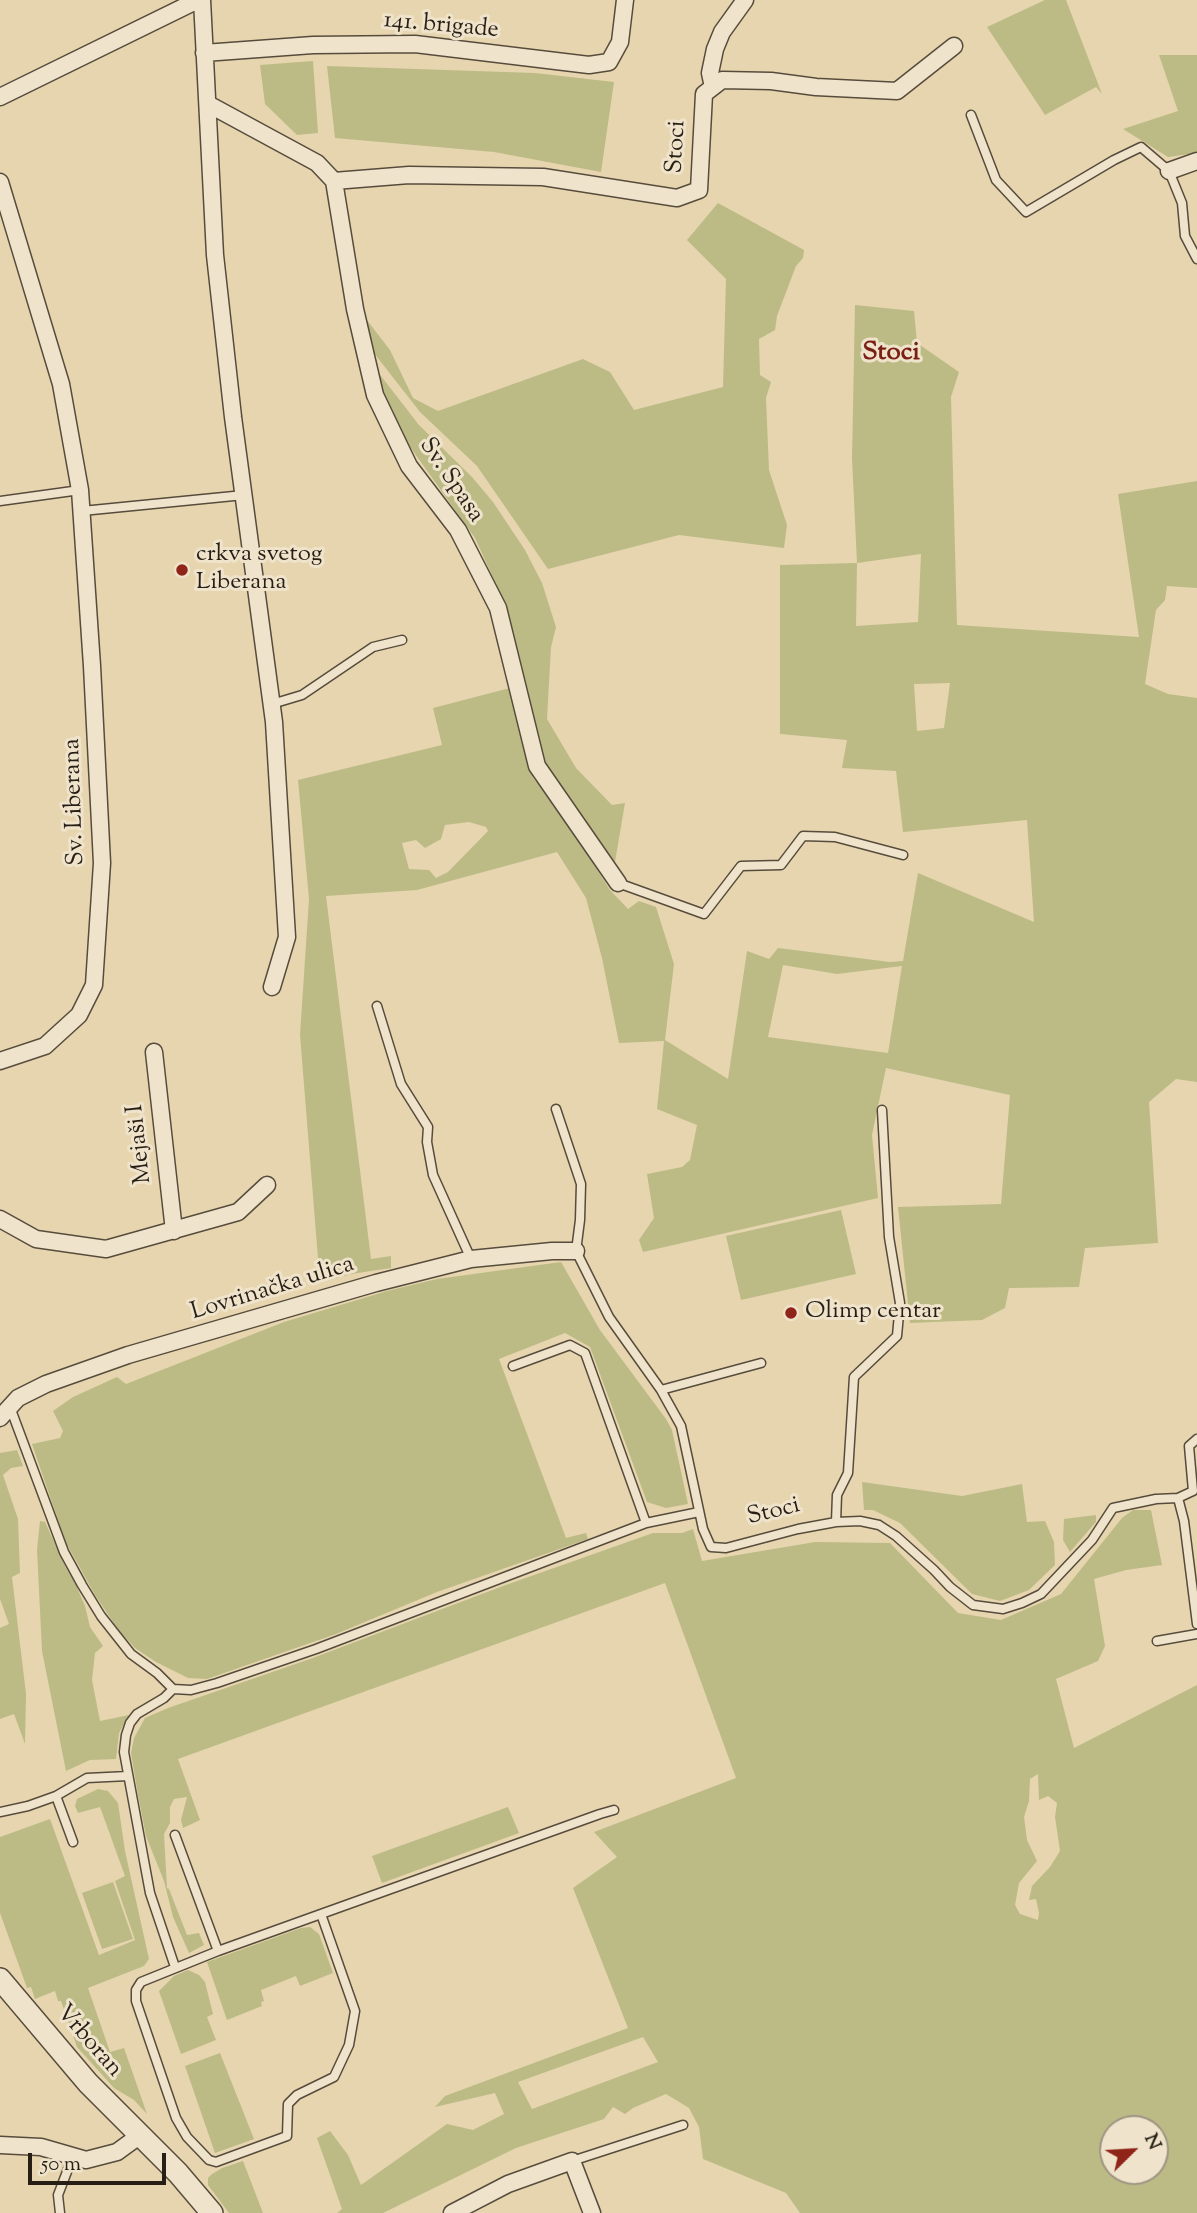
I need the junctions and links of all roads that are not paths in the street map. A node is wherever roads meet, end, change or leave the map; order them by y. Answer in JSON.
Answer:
{"nodes":[{"id":1,"x":200,"y":0,"type":"edge"},
{"id":2,"x":625,"y":0,"type":"edge"},
{"id":3,"x":745,"y":0,"type":"edge"},
{"id":4,"x":954,"y":47,"type":"dead end"},
{"id":5,"x":204,"y":53,"type":"junction"},
{"id":6,"x":713,"y":87,"type":"junction"},
{"id":7,"x":0,"y":97,"type":"edge"},
{"id":8,"x":208,"y":104,"type":"junction"},
{"id":9,"x":971,"y":115,"type":"dead end"},
{"id":10,"x":1197,"y":161,"type":"edge"},
{"id":11,"x":1169,"y":172,"type":"junction"},
{"id":12,"x":334,"y":181,"type":"junction"},
{"id":13,"x":0,"y":182,"type":"edge"},
{"id":14,"x":1197,"y":259,"type":"edge"},
{"id":15,"x":80,"y":490,"type":"junction"},
{"id":16,"x":244,"y":495,"type":"junction"},
{"id":17,"x":0,"y":501,"type":"edge"},
{"id":18,"x":82,"y":511,"type":"junction"},
{"id":19,"x":402,"y":640,"type":"dead end"},
{"id":20,"x":272,"y":704,"type":"junction"},
{"id":21,"x":903,"y":855,"type":"dead end"},
{"id":22,"x":618,"y":883,"type":"joint"},
{"id":23,"x":272,"y":988,"type":"dead end"},
{"id":24,"x":377,"y":1006,"type":"dead end"},
{"id":25,"x":154,"y":1052,"type":"dead end"},
{"id":26,"x":0,"y":1061,"type":"edge"},
{"id":27,"x":556,"y":1109,"type":"dead end"},
{"id":28,"x":882,"y":1110,"type":"dead end"},
{"id":29,"x":267,"y":1185,"type":"dead end"},
{"id":30,"x":0,"y":1219,"type":"edge"},
{"id":31,"x":174,"y":1231,"type":"junction"},
{"id":32,"x":576,"y":1251,"type":"junction"},
{"id":33,"x":471,"y":1259,"type":"junction"},
{"id":34,"x":761,"y":1363,"type":"dead end"},
{"id":35,"x":513,"y":1366,"type":"dead end"},
{"id":36,"x":661,"y":1390,"type":"junction"},
{"id":37,"x":5,"y":1413,"type":"edge"},
{"id":38,"x":1197,"y":1439,"type":"edge"},
{"id":39,"x":1178,"y":1499,"type":"junction"},
{"id":40,"x":699,"y":1512,"type":"junction"},
{"id":41,"x":836,"y":1522,"type":"junction"},
{"id":42,"x":646,"y":1523,"type":"junction"},
{"id":43,"x":1197,"y":1624,"type":"edge"},
{"id":44,"x":1197,"y":1634,"type":"edge"},
{"id":45,"x":1157,"y":1641,"type":"dead end"},
{"id":46,"x":173,"y":1689,"type":"junction"},
{"id":47,"x":128,"y":1776,"type":"junction"},
{"id":48,"x":56,"y":1796,"type":"junction"},
{"id":49,"x":614,"y":1810,"type":"dead end"},
{"id":50,"x":0,"y":1812,"type":"edge"},
{"id":51,"x":176,"y":1835,"type":"dead end"},
{"id":52,"x":73,"y":1842,"type":"dead end"},
{"id":53,"x":321,"y":1914,"type":"junction"},
{"id":54,"x":218,"y":1951,"type":"junction"},
{"id":55,"x":175,"y":1967,"type":"junction"},
{"id":56,"x":0,"y":1979,"type":"edge"},
{"id":57,"x":683,"y":2125,"type":"dead end"},
{"id":58,"x":139,"y":2136,"type":"junction"},
{"id":59,"x":0,"y":2145,"type":"edge"},
{"id":60,"x":73,"y":2155,"type":"junction"},
{"id":61,"x":572,"y":2161,"type":"junction"},
{"id":62,"x":60,"y":2213,"type":"edge"},
{"id":63,"x":212,"y":2213,"type":"edge"},
{"id":64,"x":452,"y":2213,"type":"edge"},
{"id":65,"x":592,"y":2213,"type":"edge"}],
"edges":[{"from":1,"to":5,"type":"street"},
{"from":1,"to":7,"type":"street"},
{"from":2,"to":5,"type":"street","name":"141. brigade"},
{"from":3,"to":6,"type":"street"},
{"from":4,"to":6,"type":"street"},
{"from":5,"to":8,"type":"street"},
{"from":6,"to":12,"type":"street","name":"Stoci"},
{"from":8,"to":12,"type":"street"},
{"from":8,"to":16,"type":"street"},
{"from":9,"to":11,"type":"lane"},
{"from":10,"to":11,"type":"street"},
{"from":11,"to":14,"type":"lane"},
{"from":12,"to":22,"type":"street","name":"Sv. Spasa"},
{"from":13,"to":15,"type":"street","name":"Sv. Liberana"},
{"from":15,"to":17,"type":"lane"},
{"from":15,"to":18,"type":"street","name":"Sv. Liberana"},
{"from":16,"to":18,"type":"lane"},
{"from":16,"to":20,"type":"street"},
{"from":18,"to":26,"type":"street","name":"Sv. Liberana"},
{"from":19,"to":20,"type":"lane"},
{"from":20,"to":23,"type":"street"},
{"from":21,"to":22,"type":"lane"},
{"from":24,"to":33,"type":"lane"},
{"from":25,"to":31,"type":"street","name":"Mejaši I"},
{"from":27,"to":32,"type":"lane"},
{"from":28,"to":41,"type":"lane"},
{"from":29,"to":31,"type":"street"},
{"from":30,"to":31,"type":"street"},
{"from":32,"to":33,"type":"street","name":"Lovrinačka ulica"},
{"from":32,"to":36,"type":"lane","name":"Stoci"},
{"from":33,"to":37,"type":"street","name":"Lovrinačka ulica"},
{"from":34,"to":36,"type":"lane"},
{"from":35,"to":42,"type":"lane"},
{"from":36,"to":40,"type":"lane","name":"Stoci"},
{"from":37,"to":46,"type":"lane"},
{"from":38,"to":39,"type":"lane"},
{"from":39,"to":41,"type":"lane","name":"Stoci"},
{"from":39,"to":43,"type":"lane"},
{"from":40,"to":41,"type":"lane","name":"Stoci"},
{"from":40,"to":42,"type":"lane"},
{"from":42,"to":46,"type":"lane"},
{"from":44,"to":45,"type":"lane"},
{"from":46,"to":47,"type":"lane"},
{"from":47,"to":48,"type":"lane"},
{"from":47,"to":55,"type":"lane"},
{"from":48,"to":50,"type":"lane"},
{"from":48,"to":52,"type":"lane"},
{"from":49,"to":53,"type":"lane"},
{"from":51,"to":54,"type":"lane"},
{"from":53,"to":54,"type":"lane"},
{"from":53,"to":55,"type":"lane"},
{"from":54,"to":55,"type":"lane"},
{"from":56,"to":58,"type":"street","name":"Vrboran"},
{"from":57,"to":61,"type":"lane"},
{"from":58,"to":60,"type":"street"},
{"from":58,"to":63,"type":"street","name":"Vrboran"},
{"from":59,"to":60,"type":"street"},
{"from":60,"to":62,"type":"lane"},
{"from":61,"to":64,"type":"street"},
{"from":61,"to":65,"type":"street"}]}
